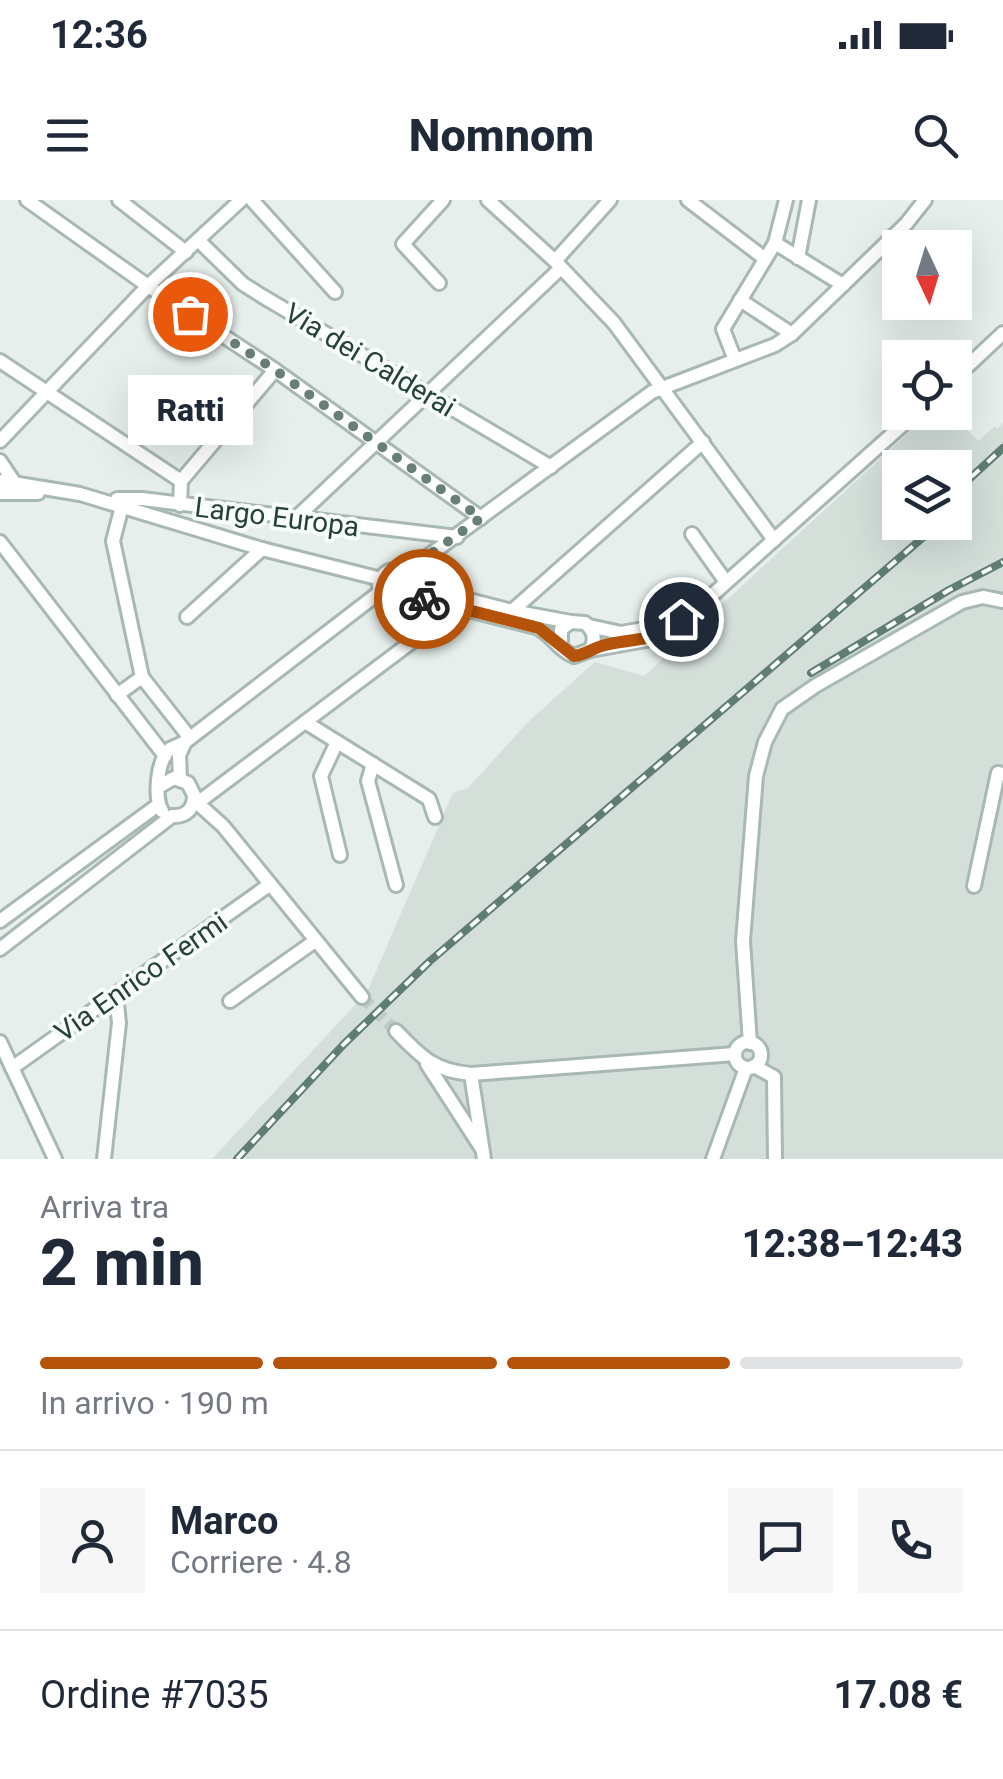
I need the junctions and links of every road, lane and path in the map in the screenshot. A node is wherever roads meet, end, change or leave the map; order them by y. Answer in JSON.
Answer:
{"nodes":[{"id":1,"x":27,"y":200,"type":"edge"},
{"id":2,"x":119,"y":200,"type":"edge"},
{"id":3,"x":241,"y":200,"type":"edge"},
{"id":4,"x":252,"y":200,"type":"edge"},
{"id":5,"x":443,"y":200,"type":"edge"},
{"id":6,"x":488,"y":200,"type":"edge"},
{"id":7,"x":610,"y":200,"type":"edge"},
{"id":8,"x":688,"y":200,"type":"edge"},
{"id":9,"x":786,"y":200,"type":"edge"},
{"id":10,"x":809,"y":200,"type":"edge"},
{"id":11,"x":925,"y":200,"type":"edge"},
{"id":12,"x":198,"y":240,"type":"junction"},
{"id":13,"x":775,"y":243,"type":"junction"},
{"id":14,"x":186,"y":252,"type":"junction"},
{"id":15,"x":764,"y":258,"type":"junction"},
{"id":16,"x":798,"y":258,"type":"junction"},
{"id":17,"x":558,"y":264,"type":"junction"},
{"id":18,"x":439,"y":283,"type":"dead end"},
{"id":19,"x":843,"y":285,"type":"junction"},
{"id":20,"x":148,"y":286,"type":"junction"},
{"id":21,"x":335,"y":292,"type":"dead end"},
{"id":22,"x":740,"y":300,"type":"junction"},
{"id":23,"x":792,"y":334,"type":"junction"},
{"id":24,"x":1003,"y":334,"type":"edge"},
{"id":25,"x":735,"y":360,"type":"junction"},
{"id":26,"x":0,"y":361,"type":"edge"},
{"id":27,"x":972,"y":362,"type":"edge"},
{"id":28,"x":275,"y":370,"type":"junction"},
{"id":29,"x":661,"y":387,"type":"junction"},
{"id":30,"x":45,"y":392,"type":"junction"},
{"id":31,"x":426,"y":393,"type":"junction"},
{"id":32,"x":897,"y":430,"type":"edge"},
{"id":33,"x":3,"y":436,"type":"edge"},
{"id":34,"x":374,"y":442,"type":"junction"},
{"id":35,"x":703,"y":442,"type":"junction"},
{"id":36,"x":0,"y":461,"type":"edge"},
{"id":37,"x":550,"y":468,"type":"junction"},
{"id":38,"x":181,"y":481,"type":"junction"},
{"id":39,"x":7,"y":482,"type":"edge"},
{"id":40,"x":0,"y":493,"type":"edge"},
{"id":41,"x":80,"y":494,"type":"junction"},
{"id":42,"x":96,"y":499,"type":"junction"},
{"id":43,"x":180,"y":504,"type":"junction"},
{"id":44,"x":122,"y":506,"type":"junction"},
{"id":45,"x":296,"y":518,"type":"junction"},
{"id":46,"x":481,"y":518,"type":"junction"},
{"id":47,"x":692,"y":534,"type":"dead end"},
{"id":48,"x":457,"y":537,"type":"junction"},
{"id":49,"x":774,"y":540,"type":"junction"},
{"id":50,"x":0,"y":542,"type":"edge"},
{"id":51,"x":262,"y":549,"type":"junction"},
{"id":52,"x":726,"y":582,"type":"junction"},
{"id":53,"x":408,"y":584,"type":"junction"},
{"id":54,"x":380,"y":586,"type":"junction"},
{"id":55,"x":1003,"y":600,"type":"edge"},
{"id":56,"x":392,"y":602,"type":"junction"},
{"id":57,"x":464,"y":610,"type":"junction"},
{"id":58,"x":694,"y":610,"type":"junction"},
{"id":59,"x":512,"y":611,"type":"junction"},
{"id":60,"x":187,"y":616,"type":"dead end"},
{"id":61,"x":571,"y":622,"type":"junction"},
{"id":62,"x":589,"y":626,"type":"junction"},
{"id":63,"x":415,"y":640,"type":"junction"},
{"id":64,"x":560,"y":647,"type":"junction"},
{"id":65,"x":590,"y":650,"type":"junction"},
{"id":66,"x":142,"y":677,"type":"junction"},
{"id":67,"x":117,"y":695,"type":"junction"},
{"id":68,"x":306,"y":722,"type":"junction"},
{"id":69,"x":188,"y":740,"type":"junction"},
{"id":70,"x":337,"y":742,"type":"junction"},
{"id":71,"x":164,"y":756,"type":"junction"},
{"id":72,"x":373,"y":764,"type":"junction"},
{"id":73,"x":1003,"y":774,"type":"edge"},
{"id":74,"x":180,"y":779,"type":"junction"},
{"id":75,"x":228,"y":780,"type":"junction"},
{"id":76,"x":160,"y":786,"type":"junction"},
{"id":77,"x":197,"y":800,"type":"junction"},
{"id":78,"x":158,"y":805,"type":"junction"},
{"id":79,"x":172,"y":816,"type":"junction"},
{"id":80,"x":435,"y":817,"type":"dead end"},
{"id":81,"x":215,"y":818,"type":"junction"},
{"id":82,"x":340,"y":855,"type":"dead end"},
{"id":83,"x":269,"y":885,"type":"junction"},
{"id":84,"x":396,"y":885,"type":"dead end"},
{"id":85,"x":974,"y":886,"type":"dead end"},
{"id":86,"x":0,"y":921,"type":"edge"},
{"id":87,"x":315,"y":940,"type":"junction"},
{"id":88,"x":0,"y":949,"type":"edge"},
{"id":89,"x":116,"y":994,"type":"junction"},
{"id":90,"x":362,"y":996,"type":"tunnel mouth"},
{"id":91,"x":230,"y":1002,"type":"dead end"},
{"id":92,"x":396,"y":1031,"type":"tunnel mouth"},
{"id":93,"x":0,"y":1042,"type":"edge"},
{"id":94,"x":750,"y":1042,"type":"junction"},
{"id":95,"x":735,"y":1054,"type":"junction"},
{"id":96,"x":426,"y":1062,"type":"junction"},
{"id":97,"x":750,"y":1067,"type":"junction"},
{"id":98,"x":12,"y":1068,"type":"junction"},
{"id":99,"x":472,"y":1074,"type":"junction"},
{"id":100,"x":483,"y":1154,"type":"edge"},
{"id":101,"x":55,"y":1159,"type":"edge"},
{"id":102,"x":104,"y":1159,"type":"edge"},
{"id":103,"x":713,"y":1159,"type":"edge"},
{"id":104,"x":775,"y":1159,"type":"edge"}],
"edges":[{"from":1,"to":20,"type":"street"},
{"from":2,"to":14,"type":"street"},
{"from":3,"to":12,"type":"street"},
{"from":4,"to":21,"type":"street"},
{"from":5,"to":18,"type":"street"},
{"from":6,"to":17,"type":"street"},
{"from":7,"to":17,"type":"street"},
{"from":8,"to":15,"type":"street"},
{"from":9,"to":13,"type":"street"},
{"from":10,"to":16,"type":"street"},
{"from":11,"to":19,"type":"street"},
{"from":12,"to":14,"type":"street"},
{"from":12,"to":31,"type":"street","name":"Via dei Calderai"},
{"from":13,"to":15,"type":"street"},
{"from":13,"to":16,"type":"street"},
{"from":14,"to":20,"type":"street"},
{"from":15,"to":22,"type":"street"},
{"from":16,"to":19,"type":"street"},
{"from":17,"to":29,"type":"street"},
{"from":17,"to":31,"type":"street"},
{"from":19,"to":23,"type":"street"},
{"from":20,"to":28,"type":"street"},
{"from":20,"to":30,"type":"street"},
{"from":22,"to":23,"type":"street"},
{"from":22,"to":25,"type":"street"},
{"from":23,"to":25,"type":"street"},
{"from":24,"to":27,"type":"street"},
{"from":25,"to":29,"type":"street"},
{"from":26,"to":30,"type":"street"},
{"from":28,"to":34,"type":"street"},
{"from":28,"to":38,"type":"street"},
{"from":29,"to":35,"type":"street"},
{"from":29,"to":37,"type":"street"},
{"from":30,"to":33,"type":"street"},
{"from":30,"to":38,"type":"street"},
{"from":31,"to":34,"type":"street"},
{"from":31,"to":37,"type":"street","name":"Via dei Calderai"},
{"from":32,"to":49,"type":"street"},
{"from":34,"to":45,"type":"street"},
{"from":34,"to":46,"type":"street"},
{"from":35,"to":49,"type":"street"},
{"from":35,"to":59,"type":"street"},
{"from":36,"to":39,"type":"street"},
{"from":37,"to":46,"type":"street"},
{"from":38,"to":43,"type":"street"},
{"from":39,"to":41,"type":"street","name":"Largo Europa"},
{"from":40,"to":41,"type":"street","name":"Largo Europa"},
{"from":41,"to":42,"type":"street","name":"Largo Europa"},
{"from":42,"to":43,"type":"street","name":"Largo Europa"},
{"from":42,"to":44,"type":"street","name":"Largo Europa"},
{"from":43,"to":45,"type":"street","name":"Largo Europa"},
{"from":44,"to":51,"type":"street","name":"Largo Europa"},
{"from":44,"to":66,"type":"street"},
{"from":45,"to":48,"type":"street","name":"Largo Europa"},
{"from":46,"to":48,"type":"street"},
{"from":47,"to":52,"type":"street"},
{"from":48,"to":53,"type":"street"},
{"from":49,"to":52,"type":"street"},
{"from":50,"to":67,"type":"street"},
{"from":51,"to":54,"type":"street","name":"Largo Europa"},
{"from":51,"to":60,"type":"street"},
{"from":52,"to":58,"type":"street"},
{"from":53,"to":54,"type":"street"},
{"from":53,"to":56,"type":"street"},
{"from":53,"to":57,"type":"street"},
{"from":53,"to":59,"type":"street"},
{"from":54,"to":56,"type":"street"},
{"from":54,"to":69,"type":"street"},
{"from":55,"to":94,"type":"street"},
{"from":56,"to":63,"type":"street"},
{"from":57,"to":63,"type":"street"},
{"from":57,"to":64,"type":"street"},
{"from":58,"to":62,"type":"street"},
{"from":58,"to":65,"type":"street"},
{"from":59,"to":61,"type":"street"},
{"from":61,"to":62,"type":"street"},
{"from":61,"to":64,"type":"street"},
{"from":62,"to":65,"type":"street"},
{"from":63,"to":68,"type":"street"},
{"from":64,"to":65,"type":"street"},
{"from":66,"to":67,"type":"street"},
{"from":66,"to":69,"type":"street"},
{"from":67,"to":71,"type":"street"},
{"from":68,"to":70,"type":"street"},
{"from":68,"to":75,"type":"street"},
{"from":69,"to":71,"type":"street"},
{"from":69,"to":74,"type":"street"},
{"from":70,"to":72,"type":"street"},
{"from":70,"to":82,"type":"street"},
{"from":71,"to":76,"type":"street"},
{"from":72,"to":80,"type":"street"},
{"from":72,"to":84,"type":"street"},
{"from":73,"to":85,"type":"street"},
{"from":74,"to":76,"type":"street"},
{"from":74,"to":77,"type":"street"},
{"from":75,"to":77,"type":"street"},
{"from":75,"to":81,"type":"street"},
{"from":76,"to":78,"type":"street"},
{"from":77,"to":79,"type":"street"},
{"from":77,"to":81,"type":"street"},
{"from":78,"to":79,"type":"street"},
{"from":78,"to":86,"type":"street"},
{"from":79,"to":88,"type":"street"},
{"from":81,"to":83,"type":"street"},
{"from":83,"to":87,"type":"street"},
{"from":83,"to":89,"type":"street","name":"Via Enrico Fermi"},
{"from":87,"to":90,"type":"street"},
{"from":87,"to":91,"type":"street"},
{"from":89,"to":98,"type":"street","name":"Via Enrico Fermi"},
{"from":89,"to":102,"type":"street"},
{"from":92,"to":96,"type":"street"},
{"from":93,"to":98,"type":"street"},
{"from":94,"to":95,"type":"street"},
{"from":94,"to":97,"type":"street"},
{"from":95,"to":97,"type":"street"},
{"from":95,"to":99,"type":"street"},
{"from":96,"to":99,"type":"street"},
{"from":96,"to":100,"type":"street"},
{"from":97,"to":103,"type":"street"},
{"from":97,"to":104,"type":"street"},
{"from":98,"to":101,"type":"street"},
{"from":99,"to":100,"type":"street"}]}
